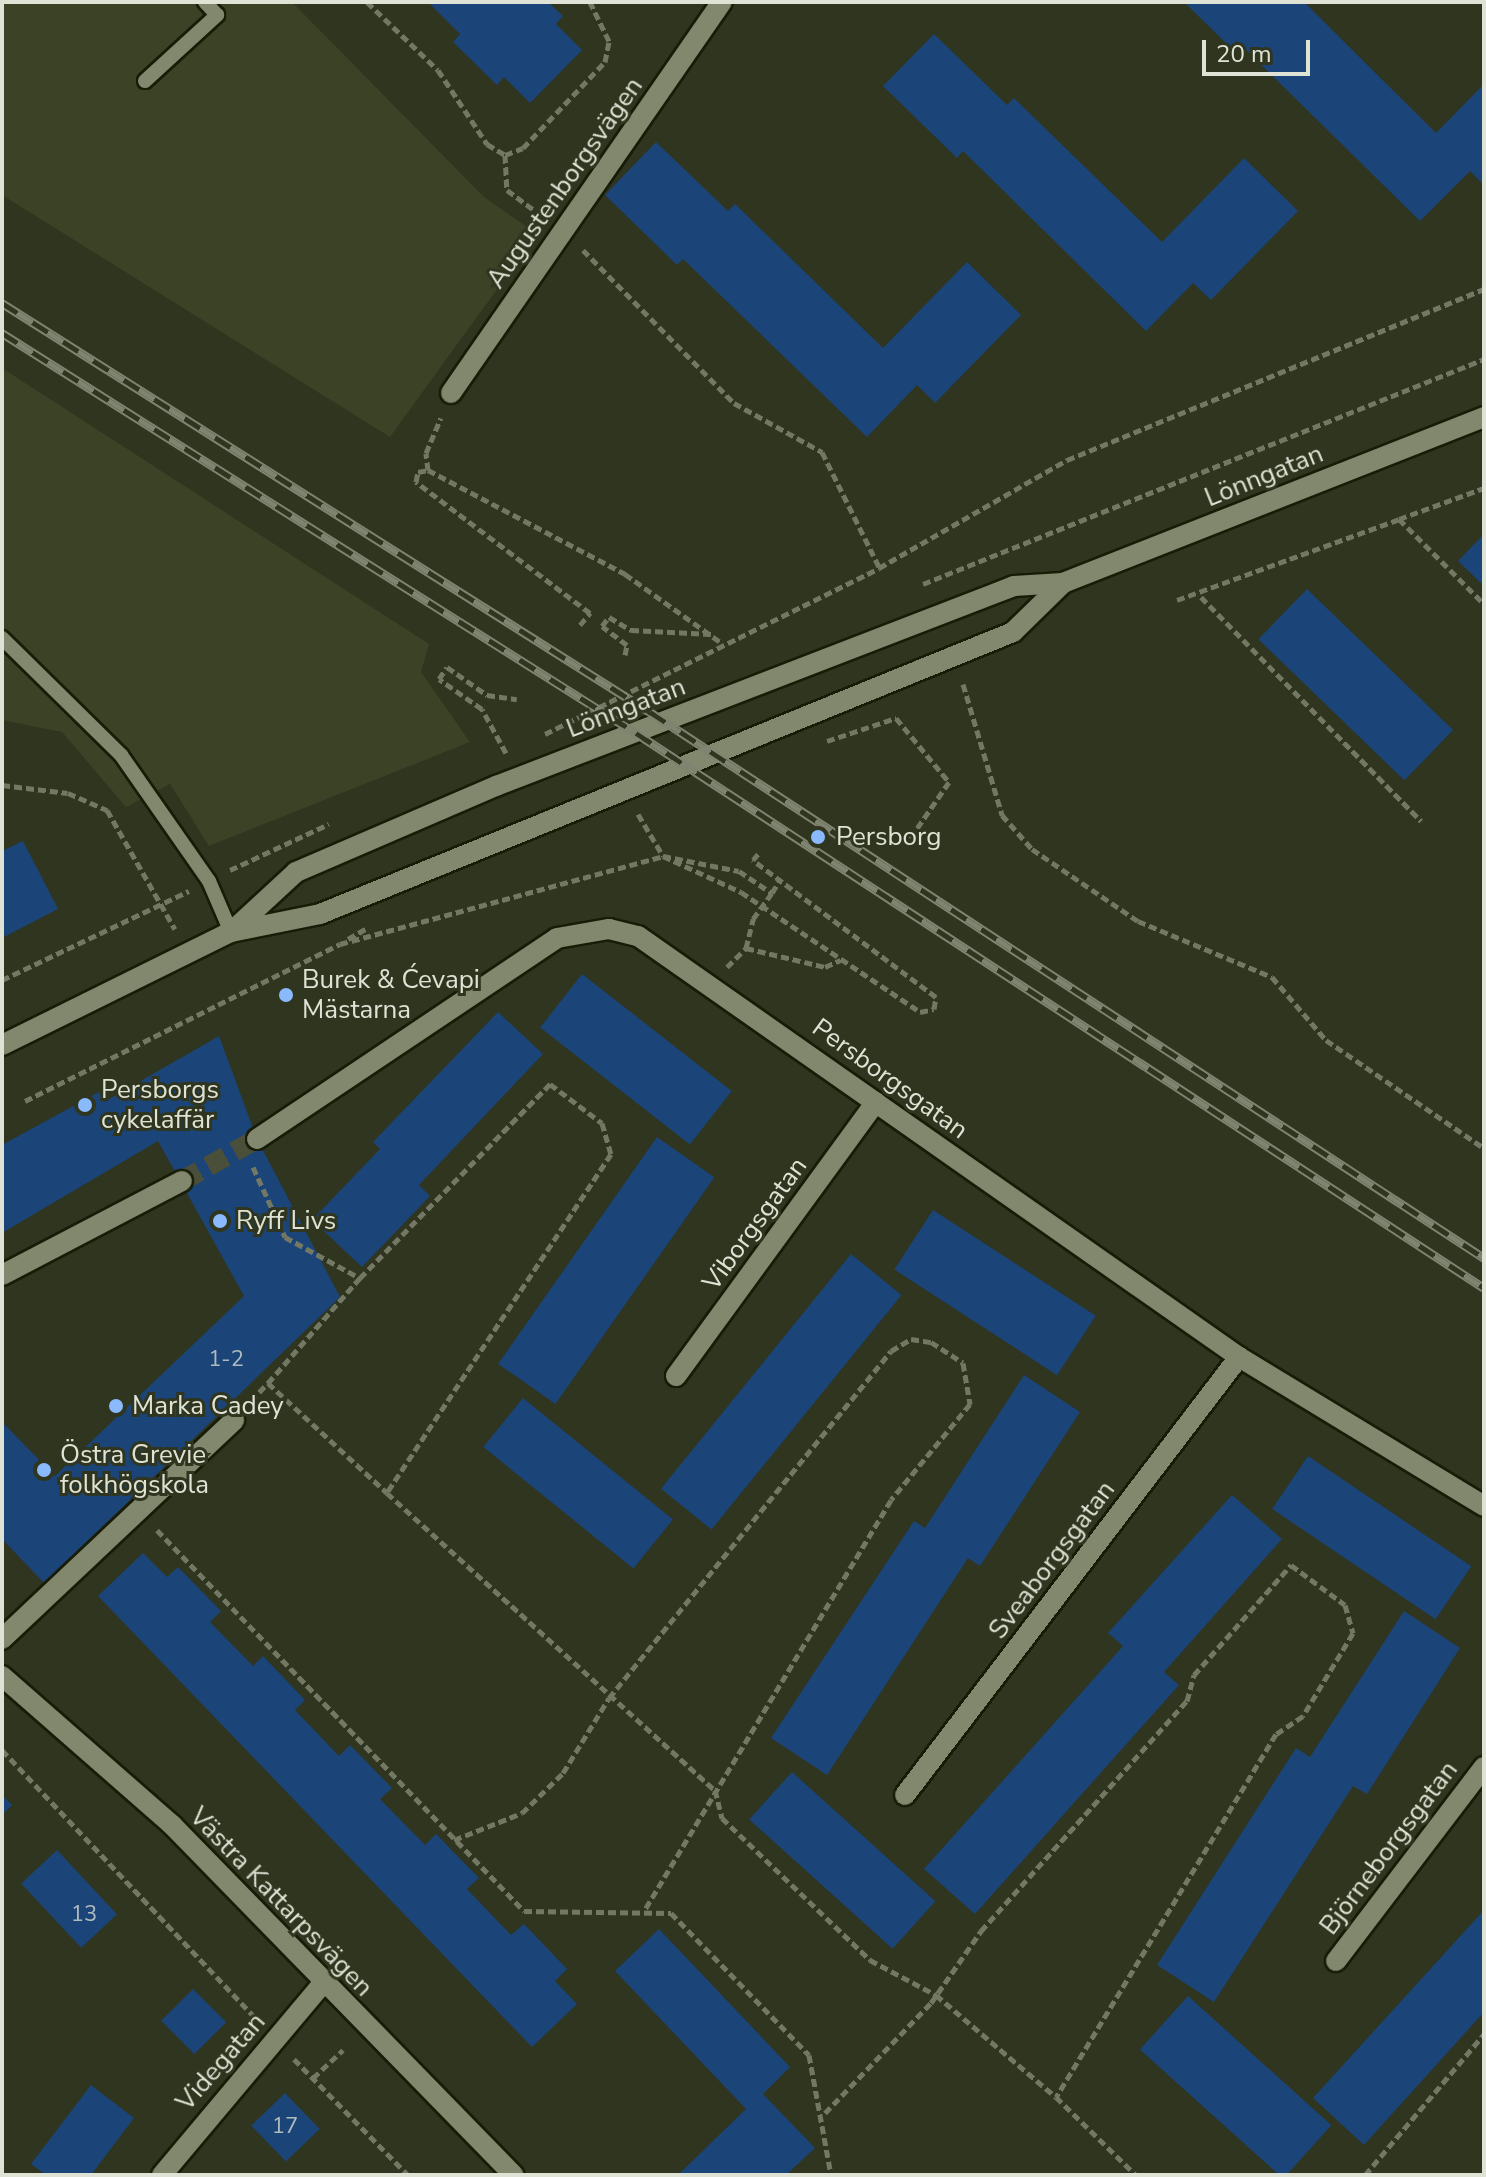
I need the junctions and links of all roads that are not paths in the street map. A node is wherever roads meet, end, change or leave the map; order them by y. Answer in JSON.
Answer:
{"nodes":[{"id":1,"x":205,"y":2,"type":"edge"},
{"id":2,"x":722,"y":2,"type":"edge"},
{"id":3,"x":145,"y":81,"type":"dead end"},
{"id":4,"x":451,"y":393,"type":"road end"},
{"id":5,"x":1484,"y":417,"type":"edge"},
{"id":6,"x":1063,"y":583,"type":"junction"},
{"id":7,"x":2,"y":638,"type":"edge"},
{"id":8,"x":231,"y":932,"type":"junction"},
{"id":9,"x":2,"y":1045,"type":"edge"},
{"id":10,"x":876,"y":1102,"type":"junction"},
{"id":11,"x":257,"y":1139,"type":"tunnel mouth"},
{"id":12,"x":182,"y":1181,"type":"tunnel mouth"},
{"id":13,"x":2,"y":1275,"type":"edge"},
{"id":14,"x":1239,"y":1357,"type":"junction"},
{"id":15,"x":676,"y":1376,"type":"dead end"},
{"id":16,"x":234,"y":1420,"type":"road end"},
{"id":17,"x":1484,"y":1506,"type":"edge"},
{"id":18,"x":2,"y":1639,"type":"edge"},
{"id":19,"x":2,"y":1676,"type":"edge"},
{"id":20,"x":1484,"y":1767,"type":"edge"},
{"id":21,"x":905,"y":1795,"type":"dead end"},
{"id":22,"x":1336,"y":1961,"type":"dead end"},
{"id":23,"x":322,"y":1984,"type":"junction"},
{"id":24,"x":162,"y":2175,"type":"edge"},
{"id":25,"x":514,"y":2175,"type":"edge"}],
"edges":[{"from":1,"to":3,"type":"lane"},
{"from":2,"to":4,"type":"street","name":"Augustenborgsvägen"},
{"from":5,"to":6,"type":"street","name":"Lönngatan"},
{"from":6,"to":8,"type":"street","name":"Lönngatan"},
{"from":6,"to":8,"type":"street","name":"Lönngatan"},
{"from":7,"to":8,"type":"lane"},
{"from":8,"to":9,"type":"street","name":"Lönngatan"},
{"from":10,"to":11,"type":"street","name":"Persborgsgatan"},
{"from":10,"to":14,"type":"street","name":"Persborgsgatan"},
{"from":10,"to":15,"type":"street","name":"Viborgsgatan"},
{"from":12,"to":13,"type":"street"},
{"from":14,"to":17,"type":"street","name":"Persborgsgatan"},
{"from":14,"to":21,"type":"street","name":"Sveaborgsgatan"},
{"from":16,"to":18,"type":"street"},
{"from":19,"to":23,"type":"street","name":"Västra Kattarpsvägen"},
{"from":20,"to":22,"type":"street","name":"Björneborgsgatan"},
{"from":23,"to":24,"type":"street","name":"Videgatan"},
{"from":23,"to":25,"type":"street","name":"Västra Kattarpsvägen"}]}
